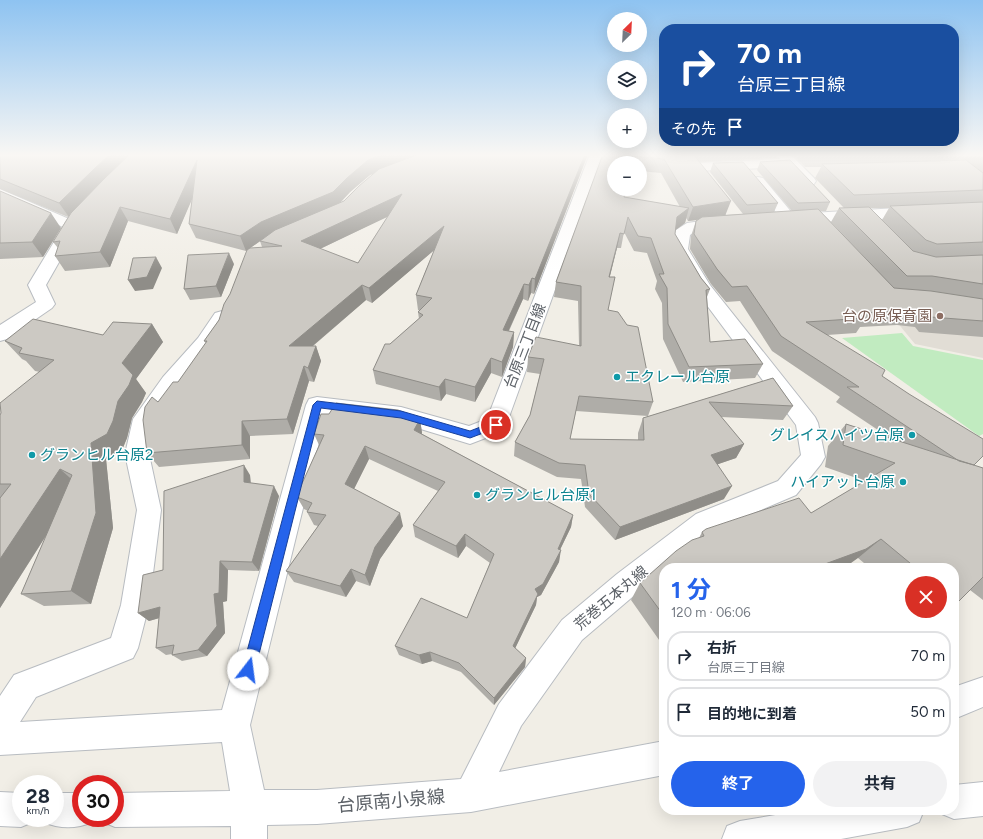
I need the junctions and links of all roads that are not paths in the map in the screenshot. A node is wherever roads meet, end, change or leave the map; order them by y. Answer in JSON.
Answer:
{"nodes":[{"id":1,"x":0,"y":193,"type":"edge"},
{"id":2,"x":582,"y":193,"type":"edge"},
{"id":3,"x":767,"y":193,"type":"edge"},
{"id":4,"x":813,"y":193,"type":"edge"},
{"id":5,"x":96,"y":199,"type":"edge"},
{"id":6,"x":930,"y":212,"type":"edge"},
{"id":7,"x":828,"y":213,"type":"junction"},
{"id":8,"x":864,"y":214,"type":"junction"},
{"id":9,"x":789,"y":219,"type":"junction"},
{"id":10,"x":72,"y":225,"type":"junction"},
{"id":11,"x":879,"y":230,"type":"edge"},
{"id":12,"x":230,"y":302,"type":"edge"},
{"id":13,"x":0,"y":334,"type":"edge"},
{"id":14,"x":983,"y":692,"type":"edge"},
{"id":15,"x":959,"y":701,"type":"edge"},
{"id":16,"x":0,"y":724,"type":"edge"},
{"id":17,"x":234,"y":725,"type":"junction"},
{"id":18,"x":0,"y":740,"type":"edge"},
{"id":19,"x":659,"y":759,"type":"edge"},
{"id":20,"x":471,"y":795,"type":"junction"},
{"id":21,"x":983,"y":800,"type":"edge"},
{"id":22,"x":959,"y":802,"type":"edge"},
{"id":23,"x":0,"y":809,"type":"edge"},
{"id":24,"x":12,"y":810,"type":"edge"},
{"id":25,"x":124,"y":811,"type":"edge"},
{"id":26,"x":878,"y":815,"type":"edge"},
{"id":27,"x":249,"y":824,"type":"edge"},
{"id":28,"x":740,"y":839,"type":"edge"}],
"edges":[{"from":1,"to":10,"type":"street"},
{"from":2,"to":17,"type":"street","name":"台原三丁目線"},
{"from":3,"to":9,"type":"street"},
{"from":4,"to":7,"type":"street"},
{"from":5,"to":10,"type":"street"},
{"from":6,"to":8,"type":"street","name":"荒巻五本丸線"},
{"from":7,"to":8,"type":"street","name":"荒巻五本丸線"},
{"from":7,"to":9,"type":"street","name":"荒巻五本丸線"},
{"from":8,"to":11,"type":"street"},
{"from":9,"to":20,"type":"street","name":"荒巻五本丸線"},
{"from":10,"to":13,"type":"street"},
{"from":12,"to":16,"type":"street"},
{"from":14,"to":15,"type":"street"},
{"from":17,"to":18,"type":"street"},
{"from":17,"to":27,"type":"street","name":"台原三丁目線"},
{"from":19,"to":20,"type":"street","name":"台原南小泉線"},
{"from":20,"to":27,"type":"street","name":"台原南小泉線"},
{"from":21,"to":22,"type":"street"},
{"from":23,"to":24,"type":"street"},
{"from":25,"to":27,"type":"street","name":"台原南小泉線"},
{"from":26,"to":28,"type":"street"}]}
